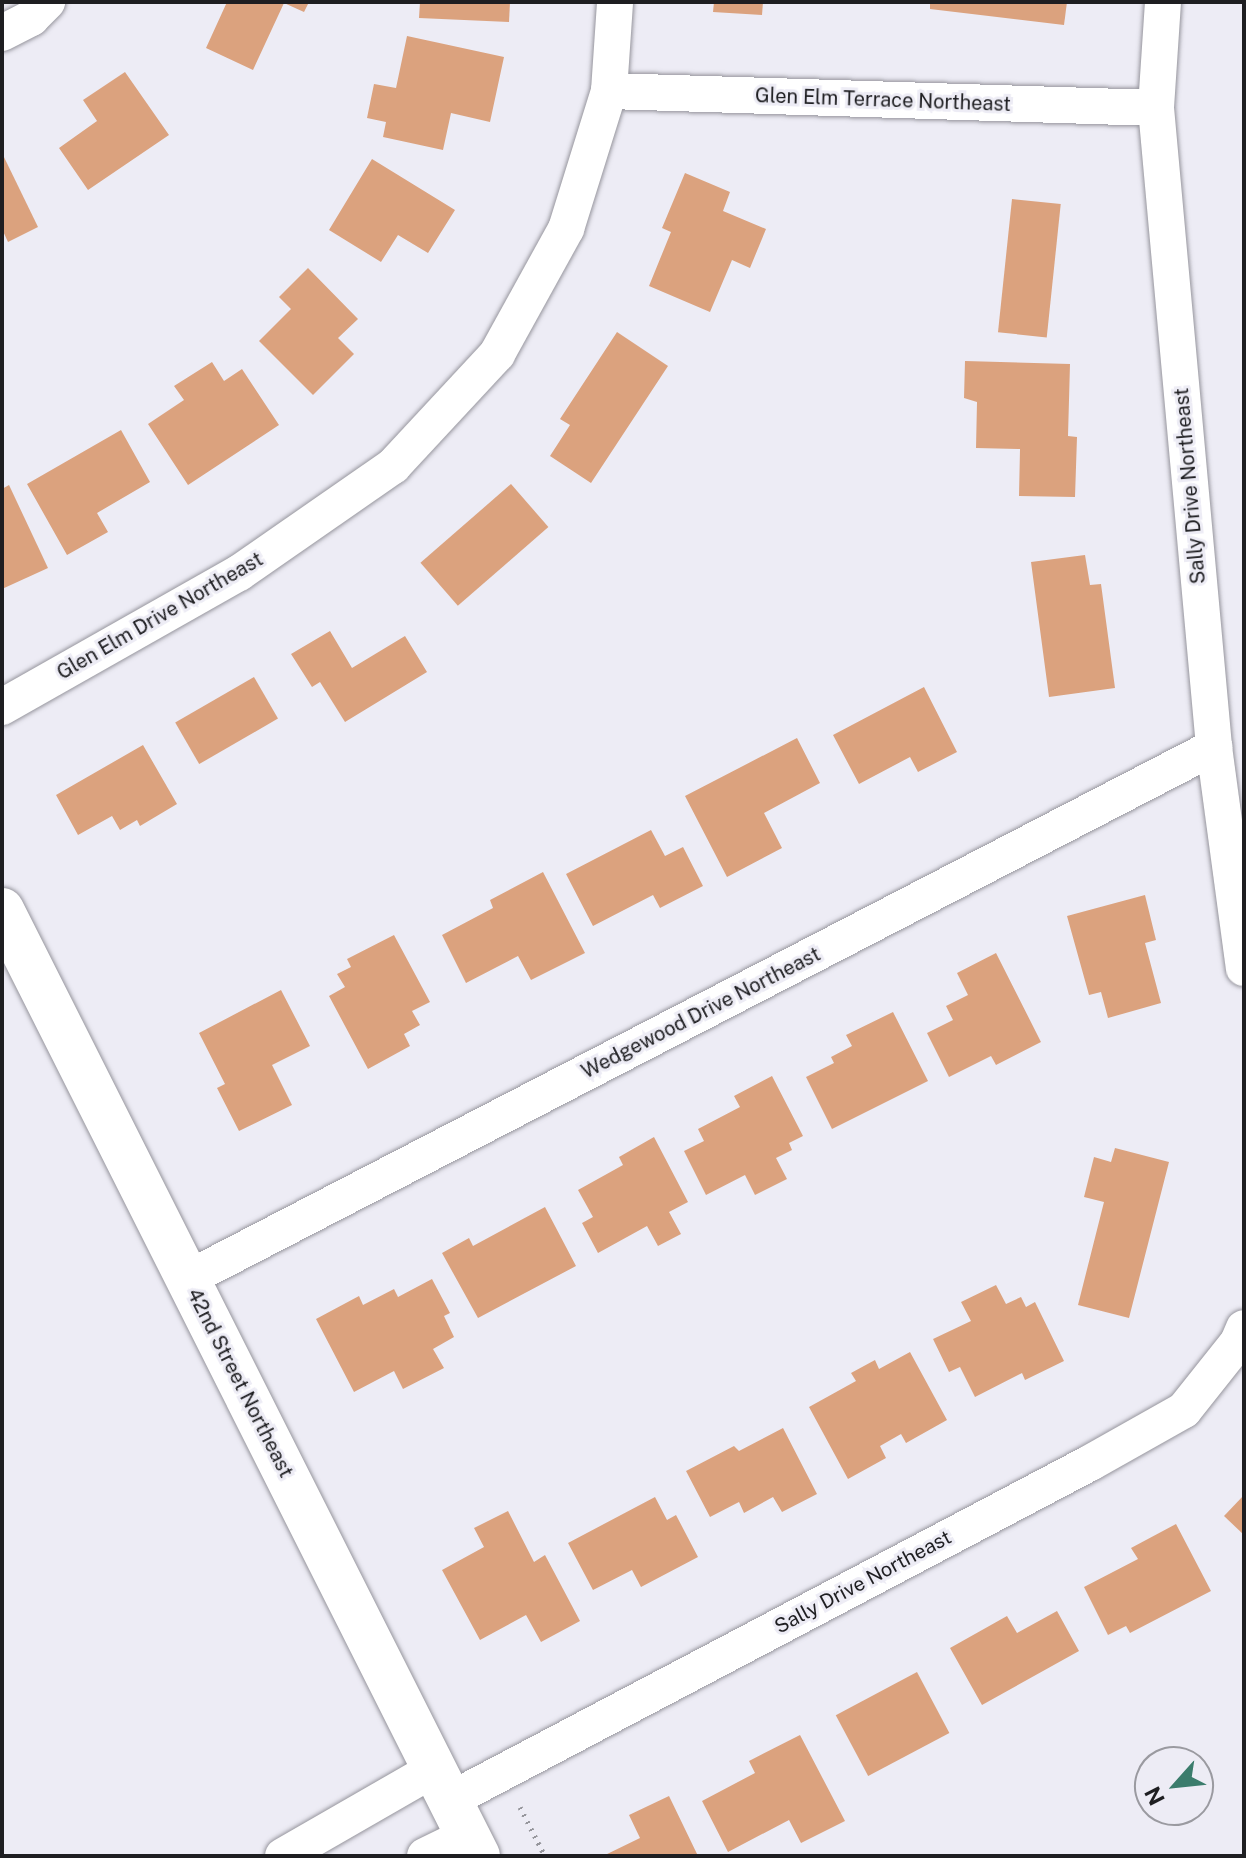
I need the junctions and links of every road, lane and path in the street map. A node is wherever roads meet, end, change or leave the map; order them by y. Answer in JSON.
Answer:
{"nodes":[{"id":1,"x":47,"y":2,"type":"edge"},
{"id":2,"x":615,"y":2,"type":"edge"},
{"id":3,"x":1163,"y":2,"type":"edge"},
{"id":4,"x":2,"y":33,"type":"edge"},
{"id":5,"x":609,"y":91,"type":"junction"},
{"id":6,"x":1156,"y":108,"type":"junction"},
{"id":7,"x":2,"y":707,"type":"edge"},
{"id":8,"x":1214,"y":747,"type":"junction"},
{"id":9,"x":2,"y":910,"type":"edge"},
{"id":10,"x":1244,"y":968,"type":"edge"},
{"id":11,"x":187,"y":1279,"type":"junction"},
{"id":12,"x":1244,"y":1328,"type":"edge"},
{"id":13,"x":517,"y":1801,"type":"dead end"},
{"id":14,"x":457,"y":1815,"type":"edge"},
{"id":15,"x":283,"y":1856,"type":"edge"},
{"id":16,"x":425,"y":1856,"type":"edge"},
{"id":17,"x":545,"y":1856,"type":"edge"}],
"edges":[{"from":1,"to":4,"type":"street"},
{"from":2,"to":5,"type":"street","name":"Glen Elm Drive Northeast"},
{"from":3,"to":6,"type":"street","name":"Sally Drive Northeast"},
{"from":5,"to":6,"type":"street","name":"Glen Elm Terrace Northeast"},
{"from":5,"to":7,"type":"street","name":"Glen Elm Drive Northeast"},
{"from":6,"to":8,"type":"street","name":"Sally Drive Northeast"},
{"from":8,"to":10,"type":"street","name":"Sally Drive Northeast"},
{"from":8,"to":11,"type":"street","name":"Wedgewood Drive Northeast"},
{"from":9,"to":11,"type":"main road","name":"42nd Street Northeast"},
{"from":11,"to":14,"type":"main road","name":"42nd Street Northeast"},
{"from":12,"to":14,"type":"street","name":"Sally Drive Northeast"},
{"from":13,"to":17,"type":"path"},
{"from":14,"to":15,"type":"street"},
{"from":14,"to":16,"type":"street"}]}
